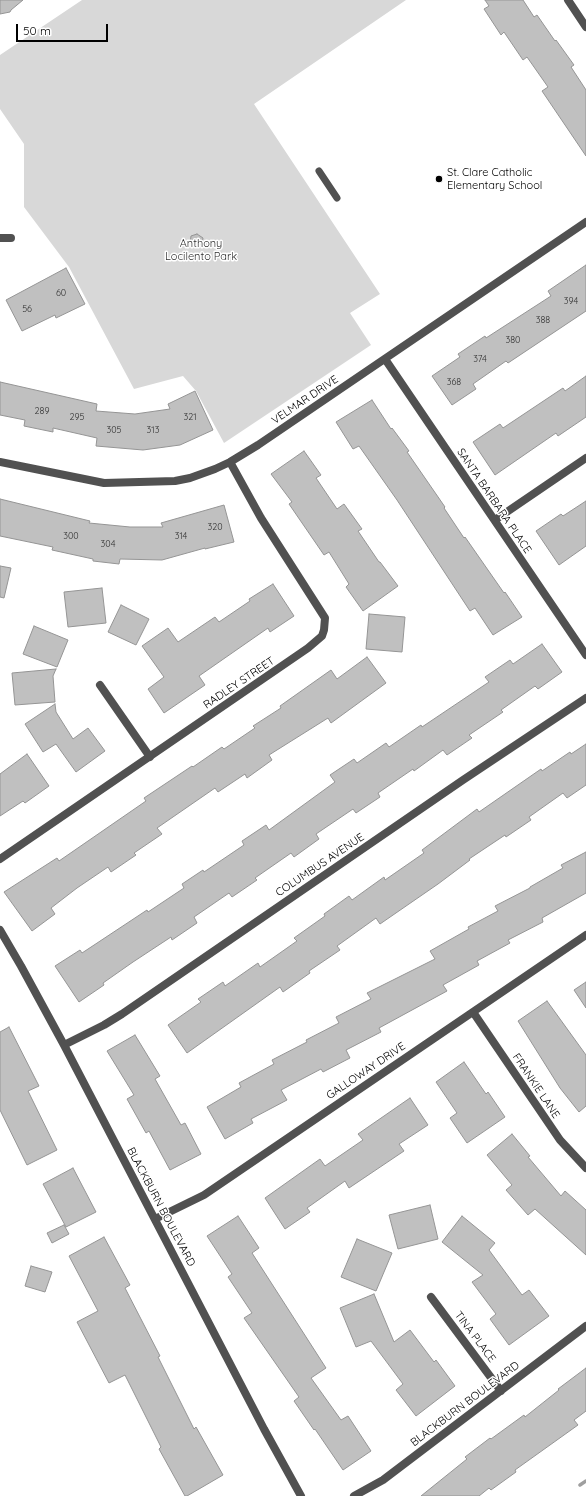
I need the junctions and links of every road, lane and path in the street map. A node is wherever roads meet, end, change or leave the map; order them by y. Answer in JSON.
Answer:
{"nodes":[{"id":1,"x":568,"y":0,"type":"edge"},
{"id":2,"x":586,"y":26,"type":"edge"},
{"id":3,"x":318,"y":170,"type":"dead end"},
{"id":4,"x":337,"y":198,"type":"dead end"},
{"id":5,"x":586,"y":222,"type":"edge"},
{"id":6,"x":0,"y":238,"type":"edge"},
{"id":7,"x":11,"y":238,"type":"dead end"},
{"id":8,"x":385,"y":358,"type":"junction"},
{"id":9,"x":586,"y":458,"type":"edge"},
{"id":10,"x":0,"y":462,"type":"edge"},
{"id":11,"x":230,"y":462,"type":"junction"},
{"id":12,"x":495,"y":520,"type":"junction"},
{"id":13,"x":586,"y":655,"type":"edge"},
{"id":14,"x":100,"y":685,"type":"dead end"},
{"id":15,"x":586,"y":698,"type":"edge"},
{"id":16,"x":150,"y":757,"type":"junction"},
{"id":17,"x":0,"y":859,"type":"edge"},
{"id":18,"x":0,"y":930,"type":"edge"},
{"id":19,"x":586,"y":934,"type":"edge"},
{"id":20,"x":473,"y":1012,"type":"junction"},
{"id":21,"x":64,"y":1045,"type":"junction"},
{"id":22,"x":586,"y":1168,"type":"edge"},
{"id":23,"x":154,"y":1219,"type":"junction"},
{"id":24,"x":431,"y":1297,"type":"dead end"},
{"id":25,"x":586,"y":1326,"type":"edge"},
{"id":26,"x":501,"y":1391,"type":"junction"},
{"id":27,"x":301,"y":1496,"type":"edge"},
{"id":28,"x":354,"y":1496,"type":"edge"}],
"edges":[{"from":1,"to":2,"type":"street"},
{"from":3,"to":4,"type":"lane"},
{"from":5,"to":8,"type":"street","name":"VELMAR DRIVE"},
{"from":6,"to":7,"type":"street"},
{"from":8,"to":11,"type":"street","name":"VELMAR DRIVE"},
{"from":8,"to":12,"type":"street","name":"SANTA BARBARA PLACE"},
{"from":9,"to":12,"type":"street"},
{"from":10,"to":11,"type":"street","name":"VELMAR DRIVE"},
{"from":11,"to":16,"type":"street","name":"RADLEY STREET"},
{"from":12,"to":13,"type":"street","name":"SANTA BARBARA PLACE"},
{"from":14,"to":16,"type":"street"},
{"from":15,"to":21,"type":"street","name":"COLUMBUS AVENUE"},
{"from":16,"to":17,"type":"street","name":"RADLEY STREET"},
{"from":18,"to":21,"type":"street","name":"BLACKBURN BOULEVARD"},
{"from":19,"to":20,"type":"street","name":"GALLOWAY DRIVE"},
{"from":20,"to":22,"type":"street","name":"FRANKIE LANE"},
{"from":20,"to":23,"type":"street","name":"GALLOWAY DRIVE"},
{"from":21,"to":23,"type":"street","name":"BLACKBURN BOULEVARD"},
{"from":23,"to":27,"type":"street","name":"BLACKBURN BOULEVARD"},
{"from":24,"to":26,"type":"street","name":"TINA PLACE"},
{"from":25,"to":26,"type":"street","name":"BLACKBURN BOULEVARD"},
{"from":26,"to":28,"type":"street","name":"BLACKBURN BOULEVARD"}]}
